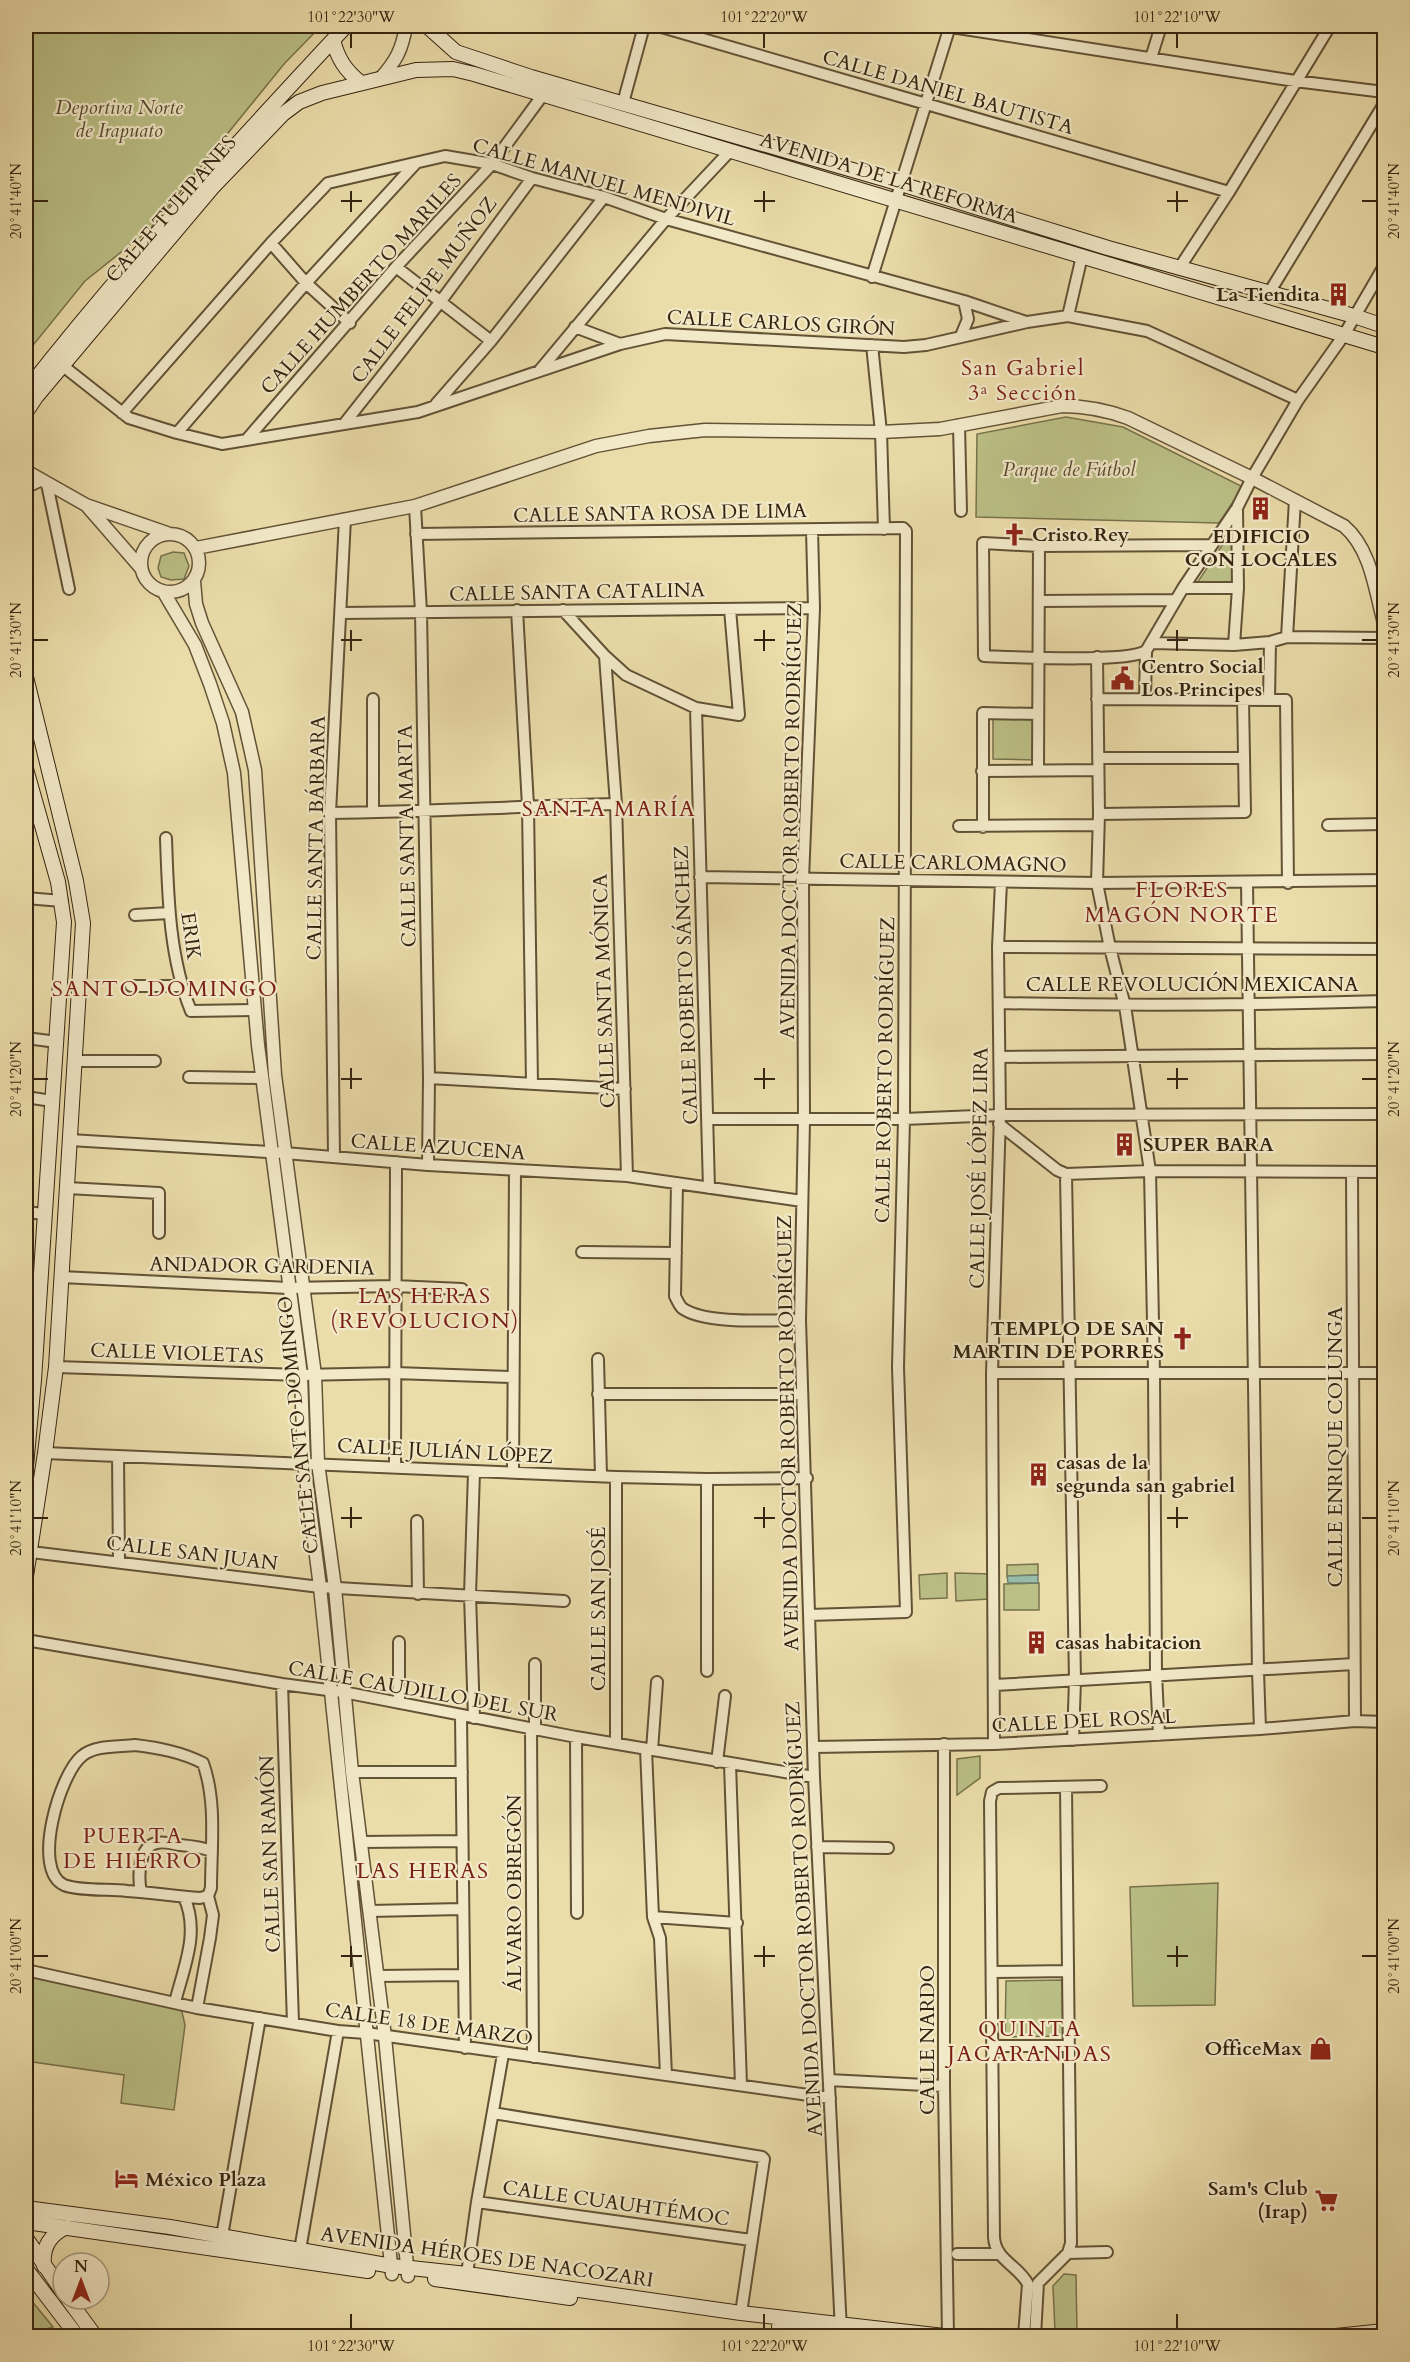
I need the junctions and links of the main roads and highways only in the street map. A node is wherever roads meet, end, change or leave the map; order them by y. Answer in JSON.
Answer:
{"nodes":[{"id":1,"x":346,"y":26,"type":"edge"},
{"id":2,"x":427,"y":26,"type":"edge"},
{"id":3,"x":333,"y":40,"type":"junction"},
{"id":4,"x":380,"y":79,"type":"joint"},
{"id":5,"x":361,"y":83,"type":"junction"},
{"id":6,"x":1384,"y":326,"type":"edge"},
{"id":7,"x":1384,"y":347,"type":"edge"},
{"id":8,"x":26,"y":391,"type":"edge"},
{"id":9,"x":26,"y":412,"type":"edge"},
{"id":10,"x":26,"y":677,"type":"edge"},
{"id":11,"x":26,"y":769,"type":"edge"},
{"id":12,"x":75,"y":1068,"type":"junction"},
{"id":13,"x":54,"y":1074,"type":"junction"},
{"id":14,"x":30,"y":1380,"type":"edge"},
{"id":15,"x":26,"y":1457,"type":"edge"},
{"id":16,"x":26,"y":1576,"type":"edge"},
{"id":17,"x":26,"y":2208,"type":"edge"},
{"id":18,"x":26,"y":2222,"type":"edge"},
{"id":19,"x":67,"y":2227,"type":"junction"},
{"id":20,"x":26,"y":2238,"type":"edge"},
{"id":21,"x":44,"y":2266,"type":"junction"},
{"id":22,"x":26,"y":2269,"type":"edge"},
{"id":23,"x":392,"y":2270,"type":"junction"},
{"id":24,"x":408,"y":2272,"type":"junction"},
{"id":25,"x":51,"y":2276,"type":"edge"},
{"id":26,"x":77,"y":2311,"type":"edge"},
{"id":27,"x":1384,"y":2331,"type":"edge"},
{"id":28,"x":844,"y":2332,"type":"edge"},
{"id":29,"x":1350,"y":2336,"type":"edge"},
{"id":30,"x":77,"y":2337,"type":"edge"},
{"id":31,"x":95,"y":2337,"type":"edge"},
{"id":32,"x":946,"y":2337,"type":"edge"},
{"id":33,"x":1336,"y":2337,"type":"edge"}],
"edges":[{"from":1,"to":3,"type":"main road","name":"CALLE TULIPANES"},
{"from":2,"to":6,"type":"main road","name":"AVENIDA DE LA REFORMA"},
{"from":3,"to":5,"type":"main road"},
{"from":3,"to":8,"type":"main road","name":"CALLE TULIPANES"},
{"from":4,"to":5,"type":"main road","name":"CALLE TULIPANES"},
{"from":4,"to":7,"type":"main road","name":"AVENIDA DE LA REFORMA"},
{"from":5,"to":9,"type":"main road","name":"CALLE TULIPANES"},
{"from":10,"to":12,"type":"main road"},
{"from":11,"to":13,"type":"main road"},
{"from":12,"to":13,"type":"main road"},
{"from":12,"to":16,"type":"main road"},
{"from":13,"to":14,"type":"main road"},
{"from":14,"to":15,"type":"main road"},
{"from":17,"to":23,"type":"main road","name":"AVENIDA HÉROES DE NACOZARI"},
{"from":18,"to":19,"type":"main road","name":"AVENIDA HÉROES DE NACOZARI"},
{"from":19,"to":21,"type":"main road"},
{"from":19,"to":23,"type":"main road","name":"AVENIDA HÉROES DE NACOZARI"},
{"from":20,"to":21,"type":"main road"},
{"from":21,"to":25,"type":"main road"},
{"from":22,"to":30,"type":"main road"},
{"from":23,"to":24,"type":"main road","name":"AVENIDA HÉROES DE NACOZARI"},
{"from":24,"to":28,"type":"main road","name":"AVENIDA HÉROES DE NACOZARI"},
{"from":24,"to":28,"type":"main road","name":"AVENIDA HÉROES DE NACOZARI"},
{"from":26,"to":31,"type":"main road"},
{"from":27,"to":29,"type":"main road"},
{"from":28,"to":32,"type":"main road","name":"AVENIDA HÉROES DE NACOZARI"},
{"from":29,"to":33,"type":"main road"}]}
